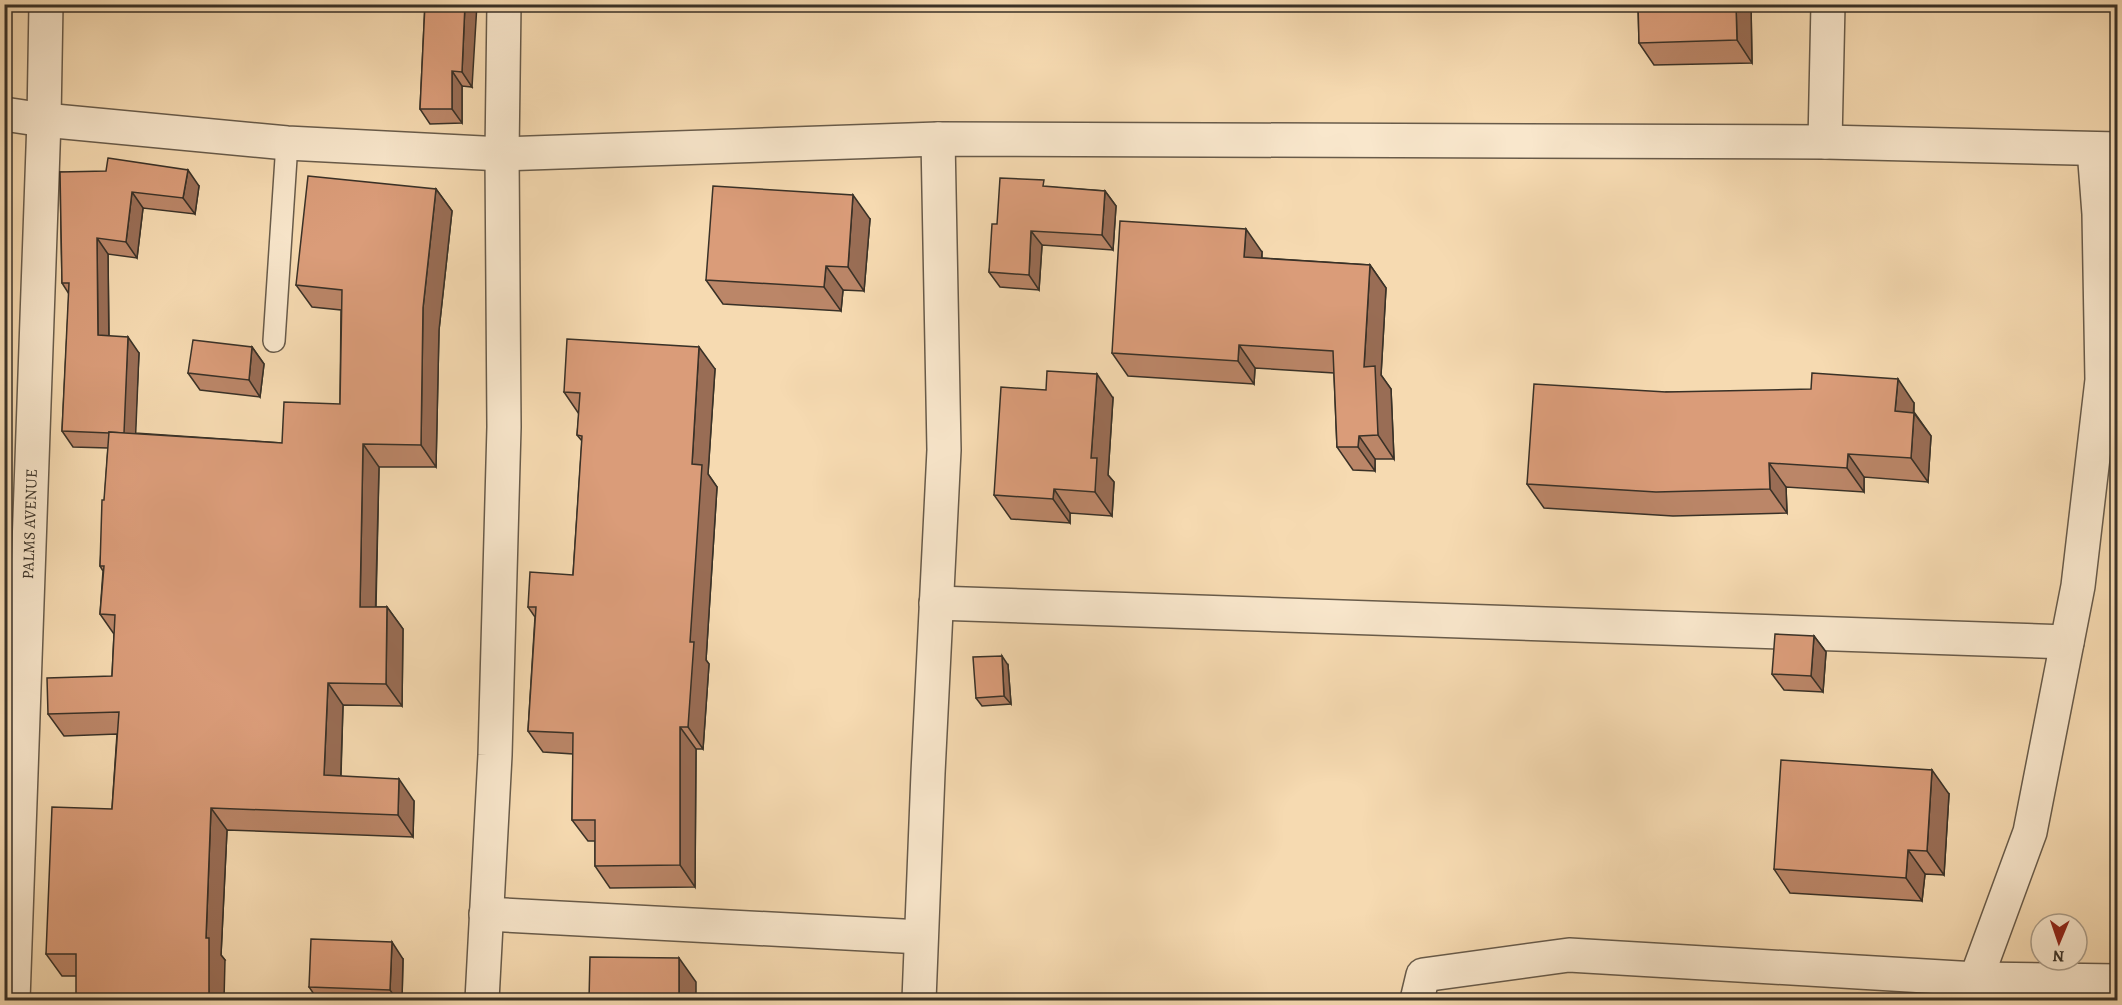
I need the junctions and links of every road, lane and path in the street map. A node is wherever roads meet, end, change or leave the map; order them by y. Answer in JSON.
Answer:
{"nodes":[{"id":1,"x":46,"y":4,"type":"edge"},
{"id":2,"x":504,"y":4,"type":"edge"},
{"id":3,"x":1828,"y":4,"type":"edge"},
{"id":4,"x":4,"y":114,"type":"edge"},
{"id":5,"x":44,"y":120,"type":"junction"},
{"id":6,"x":938,"y":139,"type":"junction"},
{"id":7,"x":1825,"y":142,"type":"junction"},
{"id":8,"x":287,"y":144,"type":"junction"},
{"id":9,"x":2106,"y":149,"type":"edge"},
{"id":10,"x":502,"y":154,"type":"junction"},
{"id":11,"x":274,"y":341,"type":"dead end"},
{"id":12,"x":936,"y":603,"type":"junction"},
{"id":13,"x":2067,"y":642,"type":"junction"},
{"id":14,"x":486,"y":914,"type":"junction"},
{"id":15,"x":921,"y":937,"type":"junction"},
{"id":16,"x":2118,"y":981,"type":"edge"},
{"id":17,"x":1971,"y":990,"type":"edge"},
{"id":18,"x":13,"y":1000,"type":"edge"},
{"id":19,"x":482,"y":1000,"type":"edge"},
{"id":20,"x":919,"y":1000,"type":"edge"},
{"id":21,"x":1416,"y":1000,"type":"edge"}],
"edges":[{"from":1,"to":5,"type":"street","name":"PALMS AVENUE"},
{"from":2,"to":10,"type":"street"},
{"from":3,"to":7,"type":"street"},
{"from":4,"to":5,"type":"street"},
{"from":5,"to":8,"type":"street"},
{"from":5,"to":18,"type":"street","name":"PALMS AVENUE"},
{"from":6,"to":7,"type":"street"},
{"from":6,"to":10,"type":"street"},
{"from":6,"to":12,"type":"street"},
{"from":7,"to":9,"type":"street"},
{"from":8,"to":10,"type":"street"},
{"from":8,"to":11,"type":"lane"},
{"from":9,"to":13,"type":"street"},
{"from":10,"to":14,"type":"street"},
{"from":12,"to":13,"type":"street"},
{"from":12,"to":15,"type":"street"},
{"from":13,"to":17,"type":"street"},
{"from":14,"to":15,"type":"street"},
{"from":14,"to":19,"type":"street"},
{"from":15,"to":20,"type":"street"},
{"from":16,"to":17,"type":"street"},
{"from":17,"to":21,"type":"street"}]}
